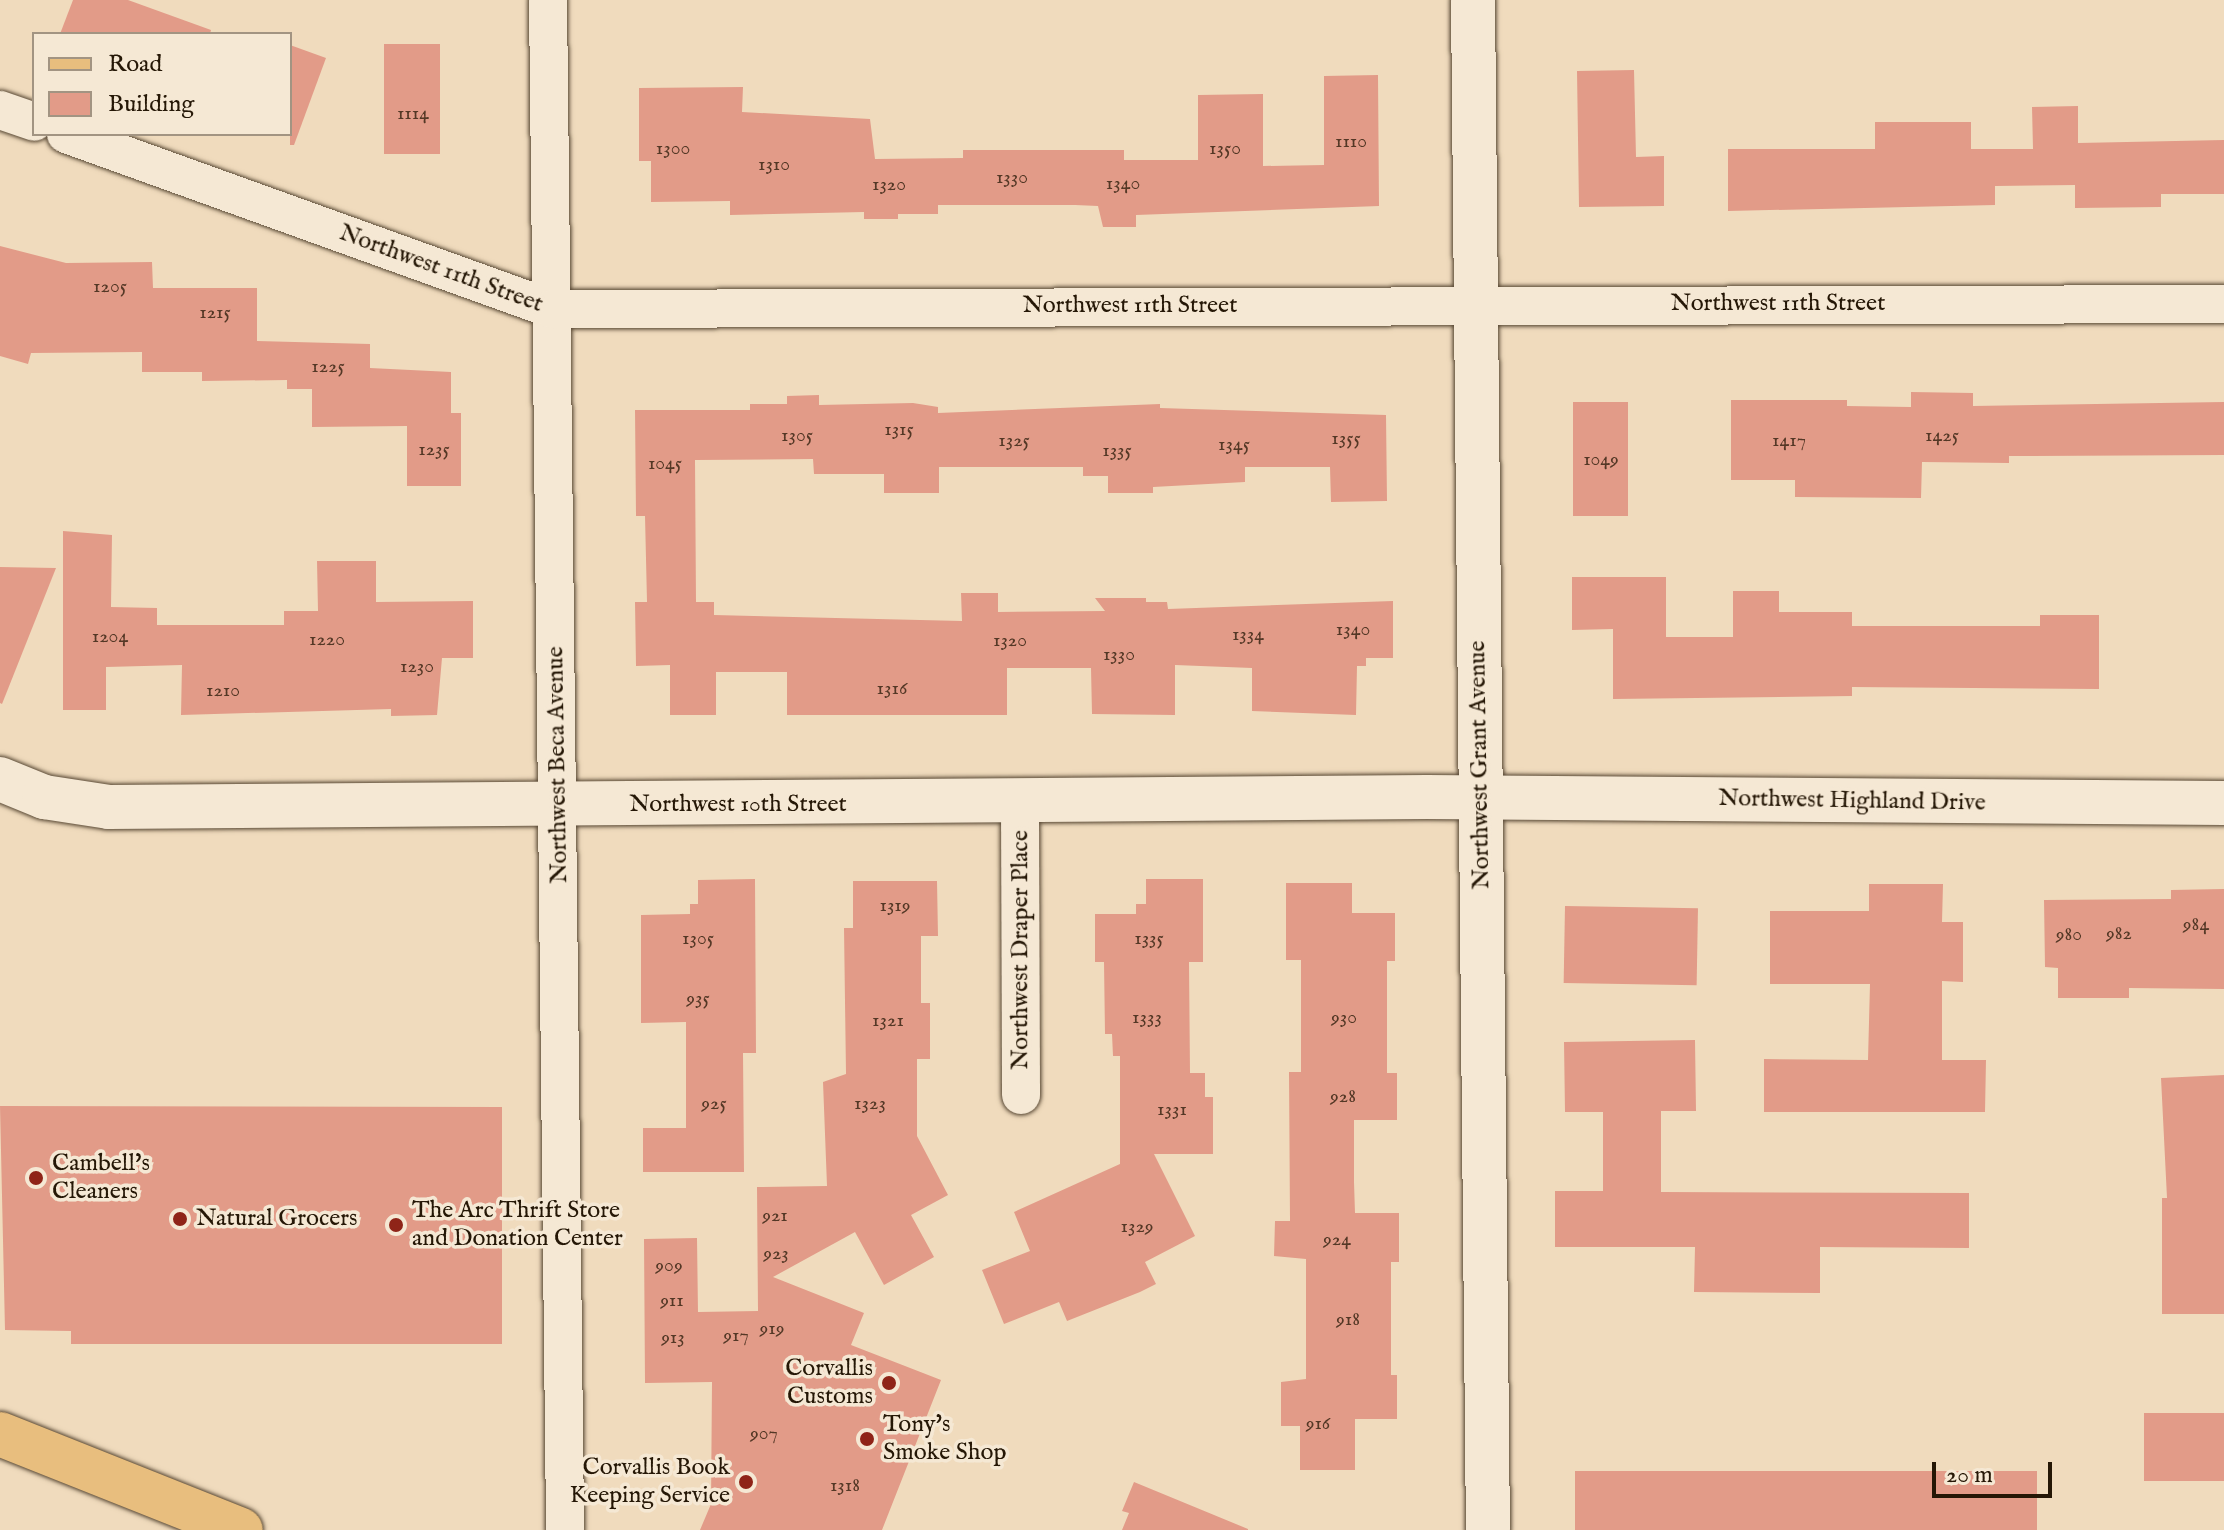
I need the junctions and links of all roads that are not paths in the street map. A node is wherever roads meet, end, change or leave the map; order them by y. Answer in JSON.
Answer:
{"nodes":[{"id":1,"x":548,"y":0,"type":"edge"},
{"id":2,"x":1473,"y":0,"type":"edge"},
{"id":3,"x":0,"y":110,"type":"edge"},
{"id":4,"x":32,"y":121,"type":"edge"},
{"id":5,"x":72,"y":136,"type":"edge"},
{"id":6,"x":1476,"y":303,"type":"junction"},
{"id":7,"x":2224,"y":304,"type":"edge"},
{"id":8,"x":552,"y":309,"type":"junction"},
{"id":9,"x":0,"y":779,"type":"edge"},
{"id":10,"x":1480,"y":797,"type":"junction"},
{"id":11,"x":2224,"y":803,"type":"edge"},
{"id":12,"x":1020,"y":804,"type":"junction"},
{"id":13,"x":559,"y":806,"type":"junction"},
{"id":14,"x":1021,"y":1095,"type":"dead end"},
{"id":15,"x":0,"y":1434,"type":"edge"},
{"id":16,"x":241,"y":1530,"type":"edge"},
{"id":17,"x":565,"y":1530,"type":"edge"},
{"id":18,"x":1488,"y":1530,"type":"edge"}],
"edges":[{"from":1,"to":8,"type":"street","name":"Northwest Beca Avenue"},
{"from":2,"to":6,"type":"street","name":"Northwest Grant Avenue"},
{"from":3,"to":4,"type":"street"},
{"from":5,"to":8,"type":"street","name":"Northwest 11th Street"},
{"from":6,"to":7,"type":"street","name":"Northwest 11th Street"},
{"from":6,"to":8,"type":"street","name":"Northwest 11th Street"},
{"from":6,"to":10,"type":"street","name":"Northwest Grant Avenue"},
{"from":8,"to":13,"type":"street","name":"Northwest Beca Avenue"},
{"from":9,"to":13,"type":"street","name":"Northwest 10th Street"},
{"from":10,"to":11,"type":"street","name":"Northwest Highland Drive"},
{"from":10,"to":12,"type":"street","name":"Northwest 10th Street"},
{"from":10,"to":18,"type":"street","name":"Northwest Grant Avenue"},
{"from":12,"to":13,"type":"street","name":"Northwest 10th Street"},
{"from":12,"to":14,"type":"street","name":"Northwest Draper Place"},
{"from":13,"to":17,"type":"street","name":"Northwest Beca Avenue"},
{"from":15,"to":16,"type":"main road"}]}
